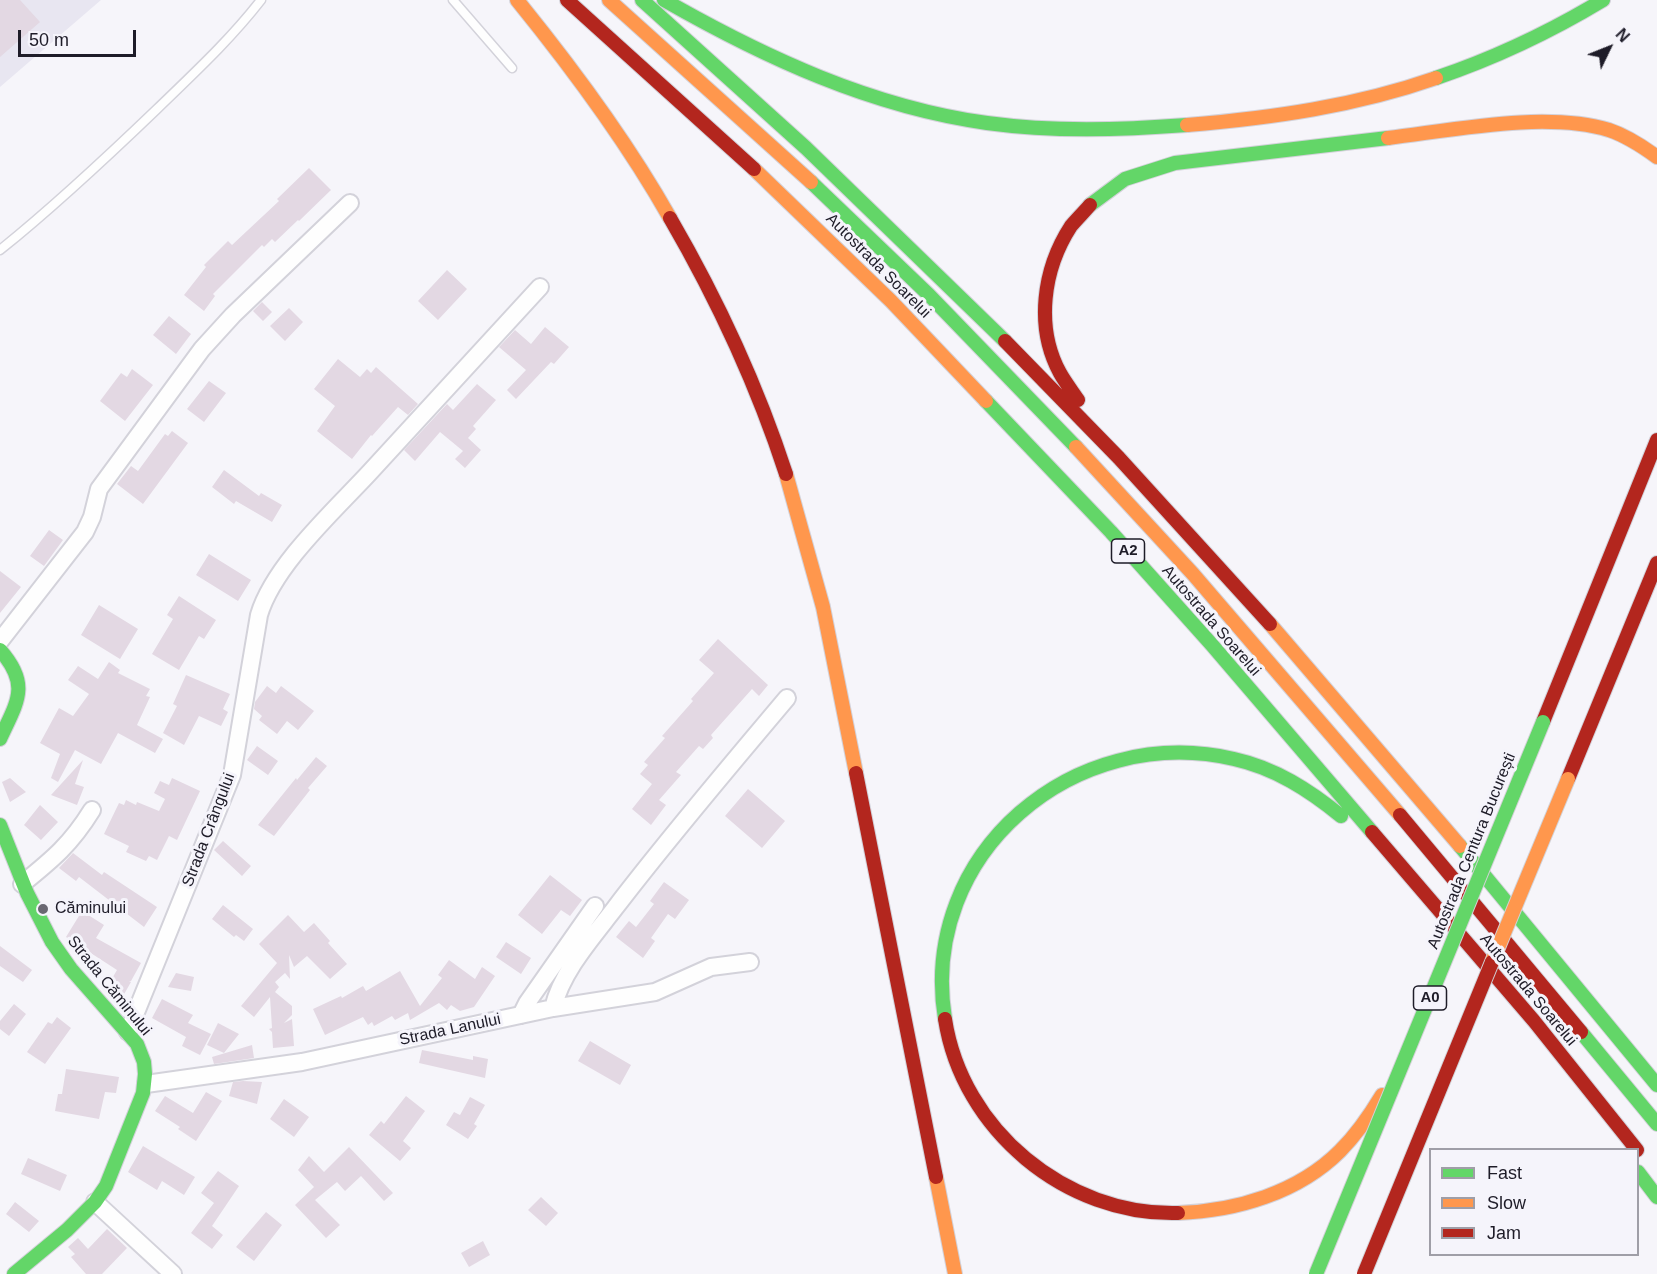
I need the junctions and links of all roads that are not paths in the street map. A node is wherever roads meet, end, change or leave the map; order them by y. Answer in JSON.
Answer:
{"nodes":[{"id":1,"x":261,"y":0,"type":"edge"},
{"id":2,"x":453,"y":0,"type":"edge"},
{"id":3,"x":517,"y":0,"type":"edge"},
{"id":4,"x":567,"y":0,"type":"edge"},
{"id":5,"x":609,"y":0,"type":"edge"},
{"id":6,"x":642,"y":0,"type":"edge"},
{"id":7,"x":664,"y":0,"type":"edge"},
{"id":8,"x":1603,"y":0,"type":"edge"},
{"id":9,"x":512,"y":68,"type":"dead end"},
{"id":10,"x":1657,"y":157,"type":"edge"},
{"id":11,"x":350,"y":202,"type":"dead end"},
{"id":12,"x":0,"y":250,"type":"edge"},
{"id":13,"x":540,"y":287,"type":"dead end"},
{"id":14,"x":1657,"y":425,"type":"edge"},
{"id":15,"x":1655,"y":445,"type":"edge"},
{"id":16,"x":1154,"y":496,"type":"junction"},
{"id":17,"x":1657,"y":563,"type":"edge"},
{"id":18,"x":0,"y":641,"type":"edge"},
{"id":19,"x":0,"y":650,"type":"edge"},
{"id":20,"x":787,"y":698,"type":"dead end"},
{"id":21,"x":0,"y":739,"type":"edge"},
{"id":22,"x":92,"y":810,"type":"dead end"},
{"id":23,"x":0,"y":825,"type":"edge"},
{"id":24,"x":1414,"y":881,"type":"junction"},
{"id":25,"x":22,"y":884,"type":"junction"},
{"id":26,"x":595,"y":906,"type":"dead end"},
{"id":27,"x":750,"y":962,"type":"dead end"},
{"id":28,"x":553,"y":1008,"type":"junction"},
{"id":29,"x":521,"y":1015,"type":"junction"},
{"id":30,"x":128,"y":1032,"type":"junction"},
{"id":31,"x":1623,"y":1043,"type":"junction"},
{"id":32,"x":1409,"y":1050,"type":"junction"},
{"id":33,"x":1657,"y":1069,"type":"edge"},
{"id":34,"x":1580,"y":1079,"type":"junction"},
{"id":35,"x":146,"y":1084,"type":"junction"},
{"id":36,"x":1657,"y":1085,"type":"edge"},
{"id":37,"x":1657,"y":1124,"type":"edge"},
{"id":38,"x":1618,"y":1148,"type":"edge"},
{"id":39,"x":1635,"y":1148,"type":"edge"},
{"id":40,"x":1639,"y":1152,"type":"edge"},
{"id":41,"x":1639,"y":1173,"type":"edge"},
{"id":42,"x":1657,"y":1174,"type":"edge"},
{"id":43,"x":1657,"y":1197,"type":"edge"},
{"id":44,"x":96,"y":1202,"type":"junction"},
{"id":45,"x":14,"y":1274,"type":"edge"},
{"id":46,"x":173,"y":1274,"type":"edge"},
{"id":47,"x":955,"y":1274,"type":"edge"},
{"id":48,"x":1316,"y":1274,"type":"edge"},
{"id":49,"x":1364,"y":1274,"type":"edge"}],
"edges":[{"from":1,"to":12,"type":"lane"},
{"from":2,"to":9,"type":"lane"},
{"from":3,"to":47,"type":"main road"},
{"from":4,"to":24,"type":"main road","name":"Autostrada Soarelui","number":"A2"},
{"from":5,"to":37,"type":"main road","name":"Autostrada Soarelui","number":"A2"},
{"from":6,"to":16,"type":"main road"},
{"from":7,"to":8,"type":"main road"},
{"from":10,"to":16,"type":"main road"},
{"from":11,"to":18,"type":"street"},
{"from":13,"to":30,"type":"street","name":"Strada Crângului"},
{"from":14,"to":15,"type":"main road","name":"Autostrada Centura București"},
{"from":15,"to":32,"type":"main road","name":"Autostrada Centura București","number":"A0","bridge":true},
{"from":16,"to":31,"type":"main road"},
{"from":17,"to":49,"type":"main road","number":"A0","bridge":true},
{"from":19,"to":21,"type":"main road"},
{"from":20,"to":28,"type":"street"},
{"from":22,"to":25,"type":"street"},
{"from":23,"to":25,"type":"main road","name":"Strada Căminului"},
{"from":24,"to":32,"type":"main road","bridge":true},
{"from":24,"to":34,"type":"main road","name":"Autostrada Soarelui","number":"A2"},
{"from":25,"to":30,"type":"main road","name":"Strada Căminului"},
{"from":26,"to":29,"type":"street"},
{"from":27,"to":28,"type":"street","name":"Strada Lanului"},
{"from":28,"to":29,"type":"street","name":"Strada Lanului"},
{"from":29,"to":35,"type":"street","name":"Strada Lanului"},
{"from":30,"to":35,"type":"main road","name":"Strada Căminului"},
{"from":31,"to":33,"type":"main road"},
{"from":31,"to":36,"type":"main road"},
{"from":32,"to":48,"type":"main road","name":"Autostrada Centura București","number":"A0","bridge":true},
{"from":34,"to":38,"type":"main road"},
{"from":34,"to":39,"type":"main road","name":"Autostrada Soarelui","number":"A2"},
{"from":35,"to":44,"type":"main road"},
{"from":40,"to":42,"type":"main road","name":"Autostrada Soarelui","number":"A2"},
{"from":41,"to":43,"type":"main road"},
{"from":44,"to":45,"type":"main road"},
{"from":44,"to":46,"type":"street"}]}
